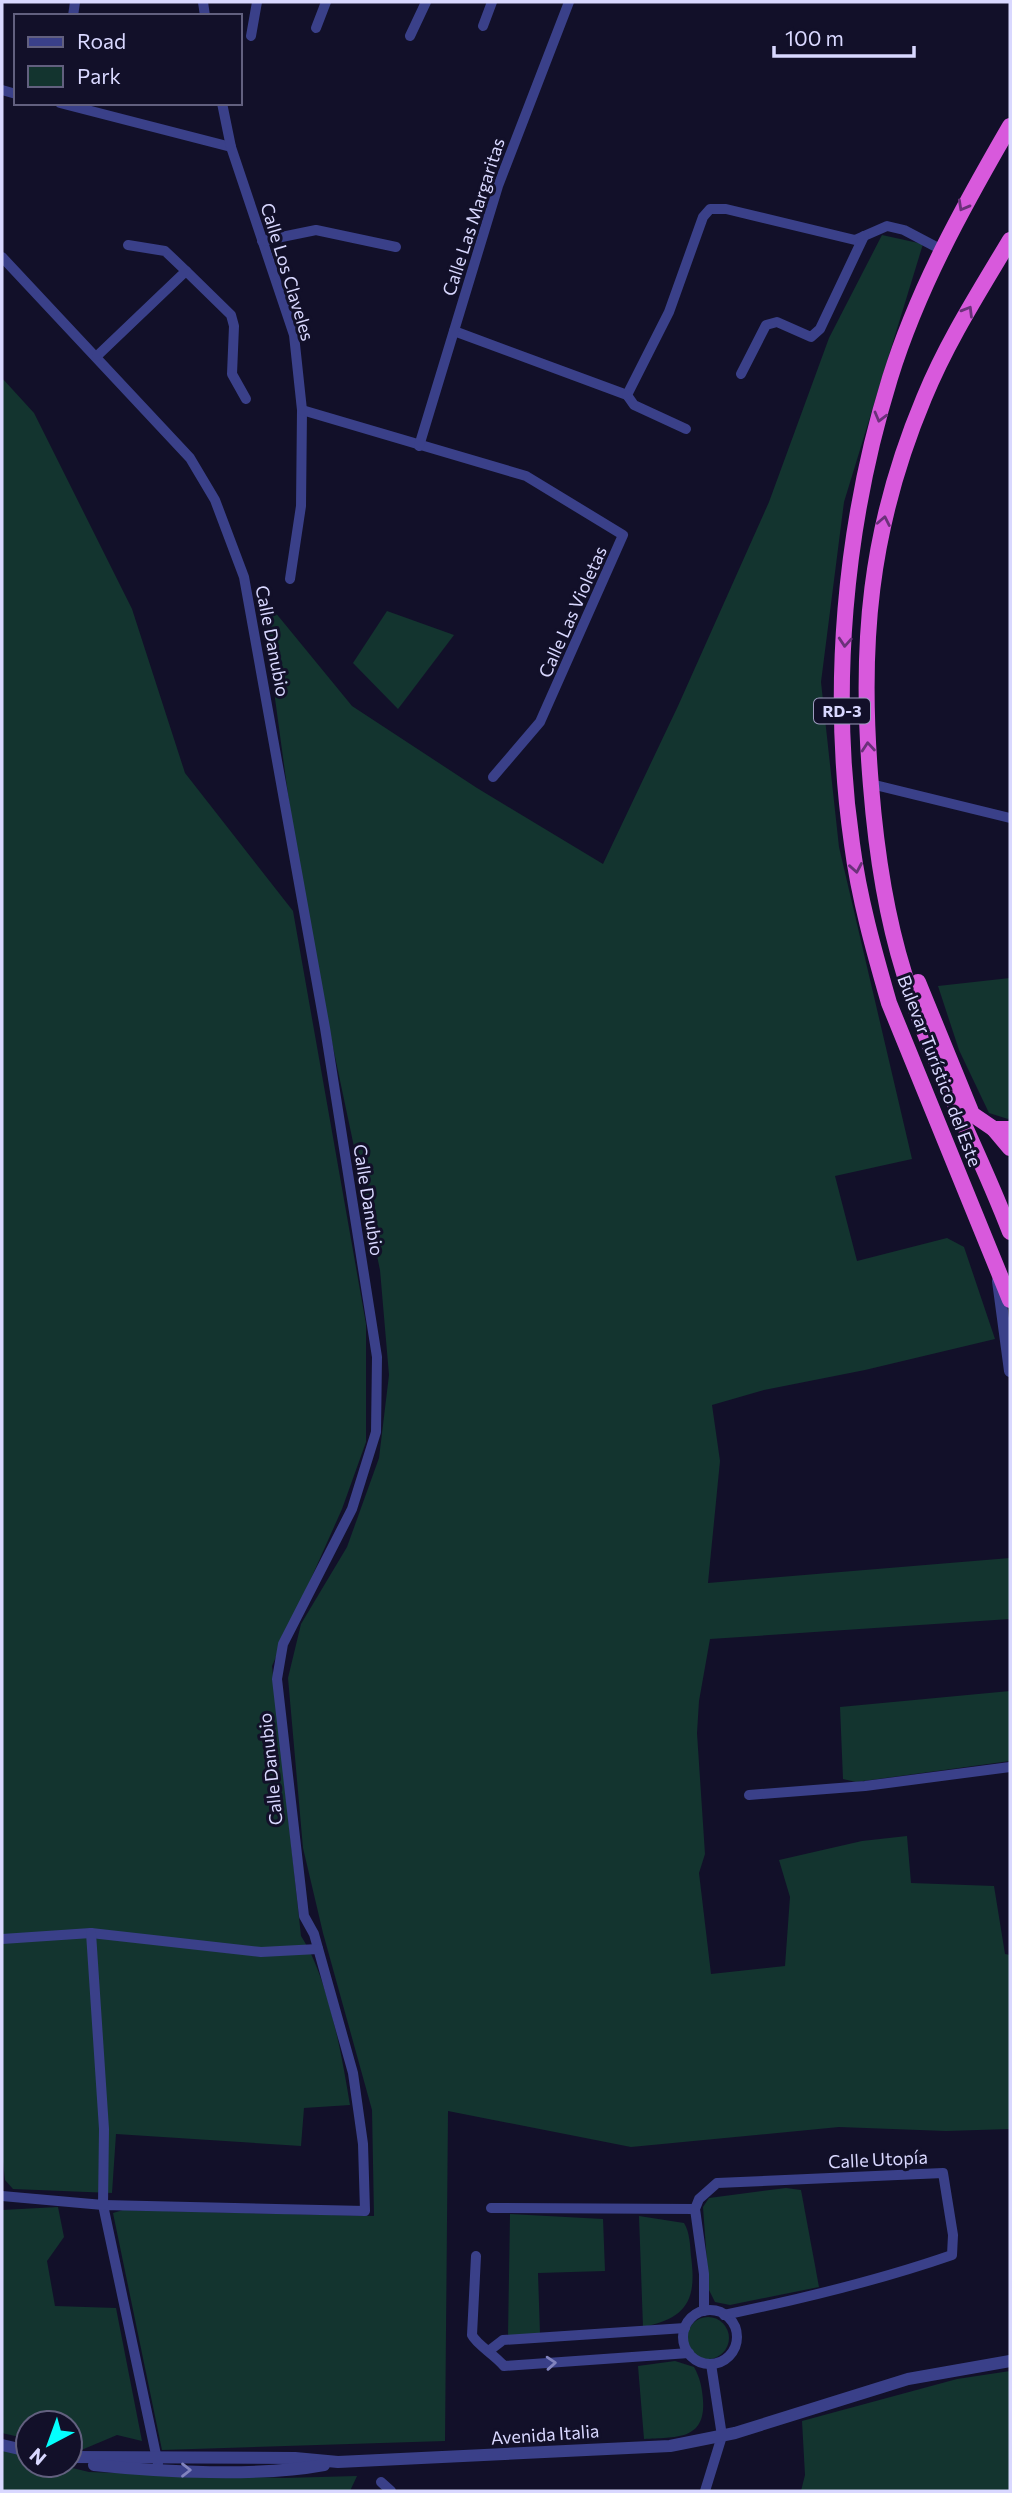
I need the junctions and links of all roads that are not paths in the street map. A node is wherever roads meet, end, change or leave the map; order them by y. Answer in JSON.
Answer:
{"nodes":[{"id":1,"x":257,"y":2,"type":"edge"},
{"id":2,"x":326,"y":2,"type":"edge"},
{"id":3,"x":426,"y":2,"type":"edge"},
{"id":4,"x":492,"y":2,"type":"edge"},
{"id":5,"x":569,"y":2,"type":"edge"},
{"id":6,"x":483,"y":26,"type":"dead end"},
{"id":7,"x":316,"y":28,"type":"dead end"},
{"id":8,"x":251,"y":36,"type":"dead end"},
{"id":9,"x":411,"y":36,"type":"dead end"},
{"id":10,"x":69,"y":105,"type":"edge"},
{"id":11,"x":222,"y":105,"type":"edge"},
{"id":12,"x":1010,"y":126,"type":"edge"},
{"id":13,"x":231,"y":147,"type":"junction"},
{"id":14,"x":1010,"y":147,"type":"edge"},
{"id":15,"x":987,"y":166,"type":"junction"},
{"id":16,"x":864,"y":236,"type":"junction"},
{"id":17,"x":1010,"y":240,"type":"edge"},
{"id":18,"x":262,"y":241,"type":"junction"},
{"id":19,"x":128,"y":245,"type":"dead end"},
{"id":20,"x":396,"y":247,"type":"dead end"},
{"id":21,"x":942,"y":250,"type":"junction"},
{"id":22,"x":2,"y":257,"type":"edge"},
{"id":23,"x":187,"y":271,"type":"junction"},
{"id":24,"x":454,"y":331,"type":"junction"},
{"id":25,"x":97,"y":356,"type":"junction"},
{"id":26,"x":741,"y":374,"type":"dead end"},
{"id":27,"x":628,"y":395,"type":"junction"},
{"id":28,"x":246,"y":399,"type":"dead end"},
{"id":29,"x":302,"y":410,"type":"junction"},
{"id":30,"x":686,"y":429,"type":"dead end"},
{"id":31,"x":419,"y":446,"type":"junction"},
{"id":32,"x":290,"y":579,"type":"dead end"},
{"id":33,"x":494,"y":777,"type":"dead end"},
{"id":34,"x":871,"y":784,"type":"junction"},
{"id":35,"x":1010,"y":818,"type":"edge"},
{"id":36,"x":876,"y":842,"type":"junction"},
{"id":37,"x":1002,"y":1129,"type":"edge"},
{"id":38,"x":1010,"y":1148,"type":"edge"},
{"id":39,"x":1010,"y":1232,"type":"edge"},
{"id":40,"x":995,"y":1260,"type":"junction"},
{"id":41,"x":1010,"y":1300,"type":"edge"},
{"id":42,"x":1010,"y":1371,"type":"edge"},
{"id":43,"x":1010,"y":1767,"type":"edge"},
{"id":44,"x":748,"y":1795,"type":"dead end"},
{"id":45,"x":91,"y":1933,"type":"junction"},
{"id":46,"x":2,"y":1939,"type":"edge"},
{"id":47,"x":318,"y":1949,"type":"junction"},
{"id":48,"x":2,"y":2196,"type":"edge"},
{"id":49,"x":103,"y":2205,"type":"junction"},
{"id":50,"x":491,"y":2208,"type":"dead end"},
{"id":51,"x":695,"y":2210,"type":"junction"},
{"id":52,"x":476,"y":2256,"type":"dead end"},
{"id":53,"x":704,"y":2311,"type":"junction"},
{"id":54,"x":724,"y":2315,"type":"junction"},
{"id":55,"x":685,"y":2328,"type":"junction"},
{"id":56,"x":490,"y":2350,"type":"junction"},
{"id":57,"x":689,"y":2353,"type":"junction"},
{"id":58,"x":1010,"y":2361,"type":"edge"},
{"id":59,"x":711,"y":2364,"type":"junction"},
{"id":60,"x":722,"y":2437,"type":"junction"},
{"id":61,"x":84,"y":2462,"type":"edge"},
{"id":62,"x":158,"y":2464,"type":"junction"},
{"id":63,"x":381,"y":2482,"type":"dead end"},
{"id":64,"x":391,"y":2491,"type":"edge"},
{"id":65,"x":705,"y":2491,"type":"edge"}],
"edges":[{"from":1,"to":8,"type":"street"},
{"from":2,"to":7,"type":"street"},
{"from":3,"to":9,"type":"street"},
{"from":4,"to":6,"type":"street"},
{"from":5,"to":24,"type":"street","name":"Calle Las Margaritas"},
{"from":10,"to":13,"type":"street"},
{"from":11,"to":13,"type":"street","name":"Calle Los Claveles"},
{"from":12,"to":15,"type":"highway","name":"Bulevar Turístico del Este","number":"RD-3"},
{"from":13,"to":18,"type":"street","name":"Calle Los Claveles"},
{"from":14,"to":15,"type":"highway"},
{"from":15,"to":21,"type":"highway","name":"Bulevar Turístico del Este","number":"RD-3","one_way":true},
{"from":16,"to":21,"type":"street"},
{"from":16,"to":26,"type":"street"},
{"from":16,"to":27,"type":"street"},
{"from":34,"to":17,"type":"highway","name":"Bulevar Turístico del Este","number":"RD-3","one_way":true},
{"from":18,"to":20,"type":"street"},
{"from":18,"to":29,"type":"street","name":"Calle Los Claveles"},
{"from":19,"to":23,"type":"street"},
{"from":21,"to":40,"type":"highway","name":"Bulevar Turístico del Este","number":"RD-3","one_way":true},
{"from":22,"to":25,"type":"street","name":"Calle Danubio"},
{"from":23,"to":25,"type":"street"},
{"from":23,"to":28,"type":"street"},
{"from":24,"to":27,"type":"street"},
{"from":24,"to":31,"type":"street","name":"Calle Las Margaritas"},
{"from":25,"to":47,"type":"street","name":"Calle Danubio"},
{"from":27,"to":30,"type":"street"},
{"from":29,"to":31,"type":"street","name":"Calle Las Violetas"},
{"from":29,"to":32,"type":"street","name":"Calle Los Claveles"},
{"from":31,"to":33,"type":"street","name":"Calle Las Violetas"},
{"from":34,"to":35,"type":"street"},
{"from":34,"to":36,"type":"highway","name":"Bulevar Turístico del Este","number":"RD-3"},
{"from":36,"to":37,"type":"highway"},
{"from":36,"to":39,"type":"highway","name":"Bulevar Turístico del Este","number":"RD-3"},
{"from":37,"to":38,"type":"highway"},
{"from":40,"to":41,"type":"highway","name":"Bulevar Turístico del Este","number":"RD-3"},
{"from":40,"to":42,"type":"street"},
{"from":43,"to":44,"type":"street"},
{"from":45,"to":46,"type":"street"},
{"from":45,"to":47,"type":"street"},
{"from":45,"to":49,"type":"street"},
{"from":47,"to":49,"type":"street","name":"Calle Danubio"},
{"from":48,"to":49,"type":"street"},
{"from":49,"to":62,"type":"street"},
{"from":50,"to":51,"type":"street"},
{"from":51,"to":53,"type":"street"},
{"from":51,"to":54,"type":"street","name":"Calle Utopía"},
{"from":52,"to":56,"type":"street"},
{"from":53,"to":54,"type":"street"},
{"from":53,"to":55,"type":"street"},
{"from":54,"to":59,"type":"street"},
{"from":55,"to":56,"type":"street"},
{"from":55,"to":57,"type":"street"},
{"from":56,"to":57,"type":"street","one_way":true},
{"from":57,"to":59,"type":"street"},
{"from":58,"to":60,"type":"street","name":"Avenida Italia"},
{"from":59,"to":60,"type":"street"},
{"from":60,"to":62,"type":"street","name":"Avenida Italia"},
{"from":60,"to":65,"type":"street"},
{"from":61,"to":62,"type":"street","name":"Avenida Italia"},
{"from":63,"to":64,"type":"street"}]}
